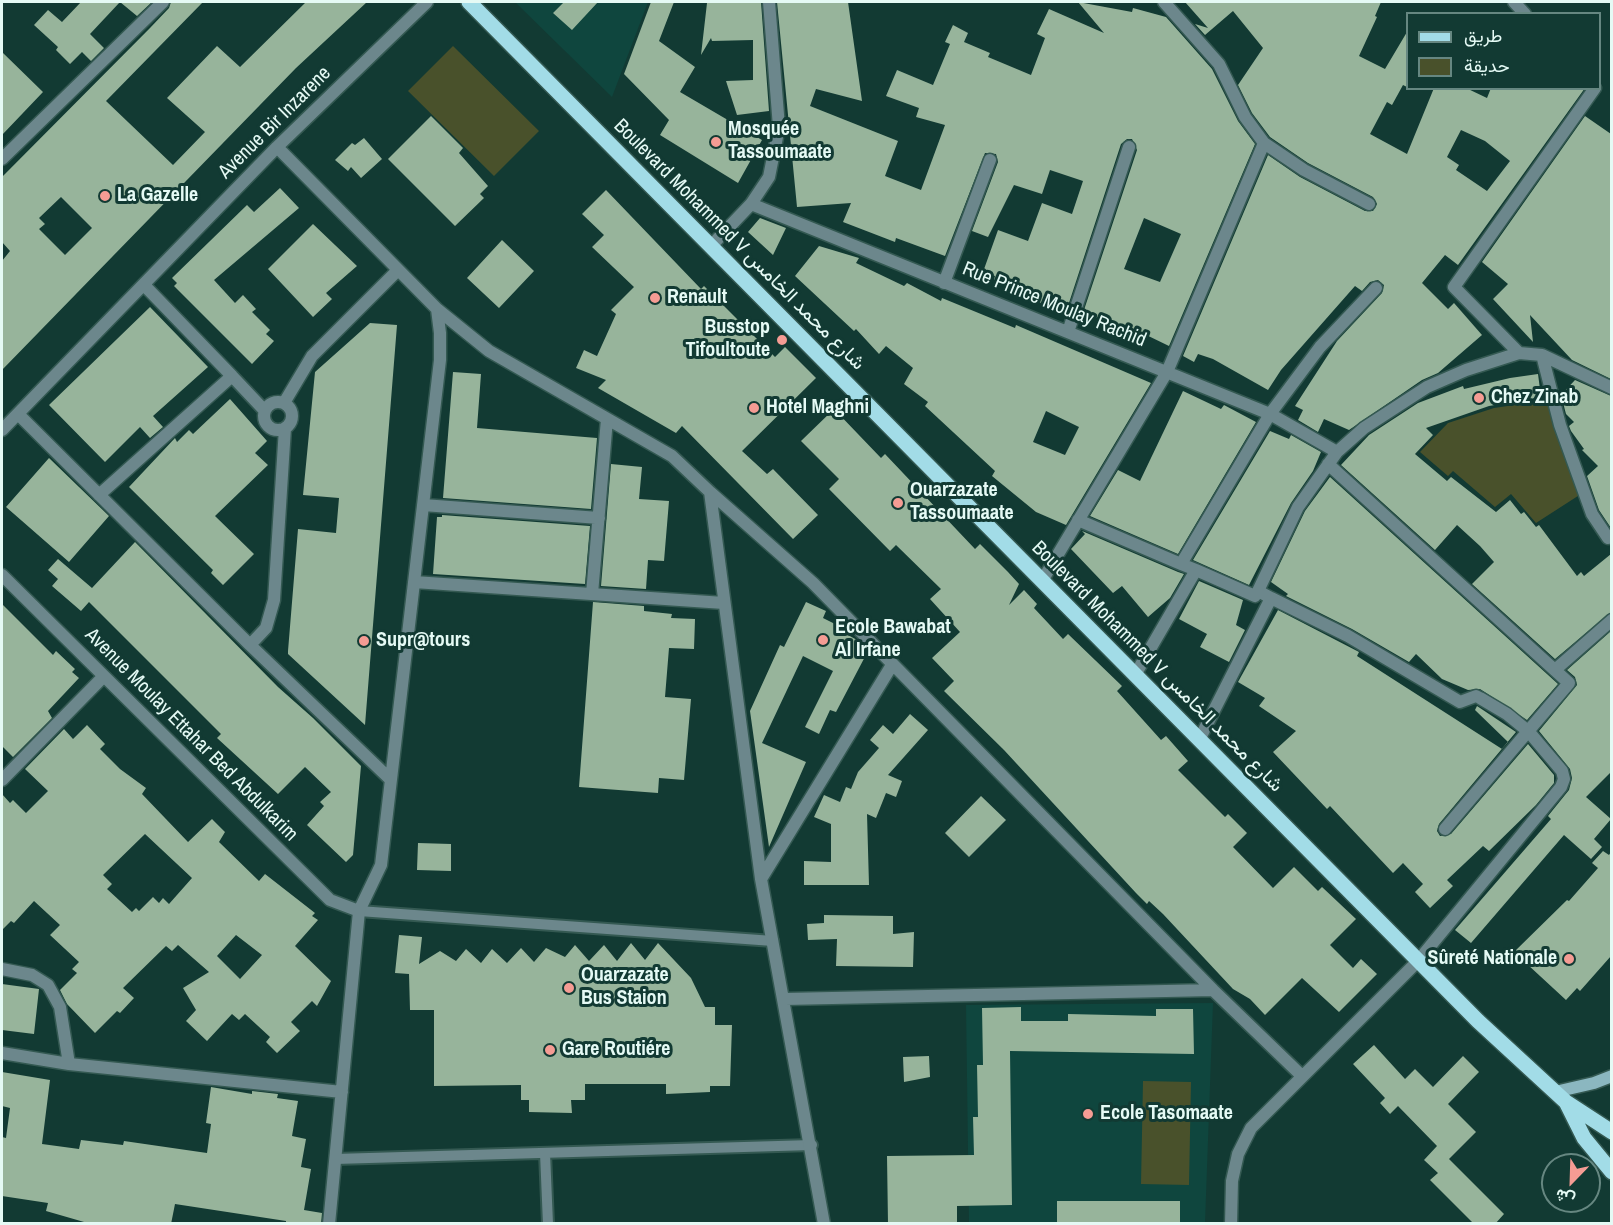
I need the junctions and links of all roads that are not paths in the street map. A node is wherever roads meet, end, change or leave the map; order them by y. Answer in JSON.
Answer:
{"nodes":[{"id":1,"x":163,"y":2,"type":"edge"},
{"id":2,"x":427,"y":2,"type":"edge"},
{"id":3,"x":468,"y":2,"type":"edge"},
{"id":4,"x":769,"y":2,"type":"edge"},
{"id":5,"x":1164,"y":2,"type":"edge"},
{"id":6,"x":1594,"y":90,"type":"edge"},
{"id":7,"x":1264,"y":144,"type":"junction"},
{"id":8,"x":277,"y":147,"type":"junction"},
{"id":9,"x":1129,"y":147,"type":"dead end"},
{"id":10,"x":2,"y":159,"type":"edge"},
{"id":11,"x":990,"y":160,"type":"dead end"},
{"id":12,"x":751,"y":204,"type":"junction"},
{"id":13,"x":1369,"y":204,"type":"dead end"},
{"id":14,"x":711,"y":246,"type":"junction"},
{"id":15,"x":398,"y":270,"type":"junction"},
{"id":16,"x":944,"y":283,"type":"junction"},
{"id":17,"x":144,"y":285,"type":"junction"},
{"id":18,"x":1376,"y":288,"type":"dead end"},
{"id":19,"x":437,"y":309,"type":"junction"},
{"id":20,"x":1068,"y":332,"type":"junction"},
{"id":21,"x":1519,"y":353,"type":"junction"},
{"id":22,"x":1542,"y":355,"type":"junction"},
{"id":23,"x":1167,"y":372,"type":"junction"},
{"id":24,"x":232,"y":376,"type":"junction"},
{"id":25,"x":1611,"y":388,"type":"edge"},
{"id":26,"x":284,"y":403,"type":"junction"},
{"id":27,"x":265,"y":411,"type":"junction"},
{"id":28,"x":18,"y":414,"type":"junction"},
{"id":29,"x":1270,"y":414,"type":"junction"},
{"id":30,"x":607,"y":419,"type":"junction"},
{"id":31,"x":285,"y":428,"type":"junction"},
{"id":32,"x":2,"y":430,"type":"edge"},
{"id":33,"x":1338,"y":452,"type":"junction"},
{"id":34,"x":1328,"y":464,"type":"junction"},
{"id":35,"x":710,"y":492,"type":"junction"},
{"id":36,"x":99,"y":495,"type":"junction"},
{"id":37,"x":423,"y":505,"type":"junction"},
{"id":38,"x":599,"y":518,"type":"junction"},
{"id":39,"x":1078,"y":520,"type":"junction"},
{"id":40,"x":1608,"y":538,"type":"dead end"},
{"id":41,"x":1181,"y":564,"type":"junction"},
{"id":42,"x":1196,"y":570,"type":"junction"},
{"id":43,"x":2,"y":575,"type":"edge"},
{"id":44,"x":1042,"y":581,"type":"junction"},
{"id":45,"x":414,"y":582,"type":"junction"},
{"id":46,"x":1258,"y":591,"type":"junction"},
{"id":47,"x":592,"y":594,"type":"junction"},
{"id":48,"x":1271,"y":598,"type":"junction"},
{"id":49,"x":724,"y":603,"type":"junction"},
{"id":50,"x":1611,"y":620,"type":"edge"},
{"id":51,"x":250,"y":645,"type":"junction"},
{"id":52,"x":892,"y":665,"type":"junction"},
{"id":53,"x":1556,"y":669,"type":"junction"},
{"id":54,"x":1135,"y":675,"type":"junction"},
{"id":55,"x":104,"y":676,"type":"junction"},
{"id":56,"x":1529,"y":732,"type":"junction"},
{"id":57,"x":1199,"y":740,"type":"junction"},
{"id":58,"x":2,"y":780,"type":"edge"},
{"id":59,"x":391,"y":780,"type":"junction"},
{"id":60,"x":1445,"y":829,"type":"dead end"},
{"id":61,"x":761,"y":879,"type":"junction"},
{"id":62,"x":359,"y":911,"type":"junction"},
{"id":63,"x":773,"y":941,"type":"junction"},
{"id":64,"x":1418,"y":961,"type":"junction"},
{"id":65,"x":2,"y":969,"type":"edge"},
{"id":66,"x":1213,"y":990,"type":"junction"},
{"id":67,"x":784,"y":999,"type":"junction"},
{"id":68,"x":2,"y":1053,"type":"edge"},
{"id":69,"x":69,"y":1064,"type":"junction"},
{"id":70,"x":1302,"y":1076,"type":"junction"},
{"id":71,"x":1611,"y":1076,"type":"edge"},
{"id":72,"x":342,"y":1092,"type":"junction"},
{"id":73,"x":1561,"y":1097,"type":"junction"},
{"id":74,"x":1611,"y":1132,"type":"edge"},
{"id":75,"x":812,"y":1145,"type":"junction"},
{"id":76,"x":545,"y":1153,"type":"junction"},
{"id":77,"x":335,"y":1159,"type":"junction"},
{"id":78,"x":1611,"y":1172,"type":"edge"},
{"id":79,"x":329,"y":1224,"type":"edge"},
{"id":80,"x":548,"y":1224,"type":"edge"},
{"id":81,"x":824,"y":1224,"type":"edge"},
{"id":82,"x":1231,"y":1224,"type":"edge"}],
"edges":[{"from":1,"to":10,"type":"street"},
{"from":2,"to":8,"type":"street","name":"Avenue Bir Inzarene"},
{"from":3,"to":14,"type":"main road","name":"Boulevard Mohammed V شارع محمد الخامس"},
{"from":4,"to":12,"type":"street"},
{"from":5,"to":7,"type":"street"},
{"from":6,"to":21,"type":"street"},
{"from":7,"to":13,"type":"street"},
{"from":7,"to":23,"type":"street"},
{"from":8,"to":15,"type":"street"},
{"from":8,"to":17,"type":"street","name":"Avenue Bir Inzarene"},
{"from":9,"to":20,"type":"street"},
{"from":11,"to":16,"type":"street"},
{"from":12,"to":14,"type":"street"},
{"from":12,"to":16,"type":"street","name":"Rue Prince Moulay Rachid"},
{"from":14,"to":44,"type":"main road","name":"Boulevard Mohammed V شارع محمد الخامس"},
{"from":15,"to":19,"type":"street"},
{"from":15,"to":26,"type":"street"},
{"from":16,"to":20,"type":"street","name":"Rue Prince Moulay Rachid"},
{"from":17,"to":24,"type":"street"},
{"from":17,"to":28,"type":"street","name":"Avenue Bir Inzarene"},
{"from":18,"to":29,"type":"street"},
{"from":19,"to":30,"type":"street"},
{"from":19,"to":37,"type":"street"},
{"from":20,"to":23,"type":"street","name":"Rue Prince Moulay Rachid"},
{"from":21,"to":22,"type":"street"},
{"from":21,"to":33,"type":"street"},
{"from":22,"to":25,"type":"street"},
{"from":22,"to":40,"type":"street"},
{"from":23,"to":29,"type":"street","name":"Rue Prince Moulay Rachid"},
{"from":23,"to":39,"type":"street"},
{"from":24,"to":27,"type":"street"},
{"from":24,"to":36,"type":"street"},
{"from":26,"to":27,"type":"street"},
{"from":26,"to":31,"type":"street"},
{"from":27,"to":31,"type":"street"},
{"from":28,"to":32,"type":"street","name":"Avenue Bir Inzarene"},
{"from":28,"to":36,"type":"street"},
{"from":29,"to":33,"type":"street","name":"Rue Prince Moulay Rachid"},
{"from":29,"to":41,"type":"street"},
{"from":30,"to":35,"type":"street"},
{"from":30,"to":38,"type":"street"},
{"from":31,"to":51,"type":"street"},
{"from":33,"to":34,"type":"street"},
{"from":34,"to":46,"type":"street"},
{"from":34,"to":53,"type":"street"},
{"from":35,"to":49,"type":"street"},
{"from":35,"to":52,"type":"street"},
{"from":36,"to":51,"type":"street"},
{"from":37,"to":38,"type":"street"},
{"from":37,"to":45,"type":"street"},
{"from":38,"to":47,"type":"street"},
{"from":39,"to":41,"type":"street"},
{"from":39,"to":44,"type":"street"},
{"from":41,"to":42,"type":"street"},
{"from":42,"to":46,"type":"street"},
{"from":42,"to":54,"type":"street"},
{"from":43,"to":55,"type":"street","name":"Avenue Moulay Ettahar Bed Abdulkarim"},
{"from":44,"to":54,"type":"main road","name":"Boulevard Mohammed V شارع محمد الخامس"},
{"from":45,"to":47,"type":"street"},
{"from":45,"to":59,"type":"street"},
{"from":46,"to":48,"type":"street"},
{"from":47,"to":49,"type":"street"},
{"from":48,"to":56,"type":"street"},
{"from":48,"to":57,"type":"street"},
{"from":49,"to":61,"type":"street"},
{"from":50,"to":53,"type":"street"},
{"from":51,"to":59,"type":"street"},
{"from":52,"to":61,"type":"street"},
{"from":52,"to":66,"type":"street"},
{"from":53,"to":56,"type":"street"},
{"from":54,"to":57,"type":"main road","name":"Boulevard Mohammed V شارع محمد الخامس"},
{"from":55,"to":58,"type":"street"},
{"from":55,"to":62,"type":"street","name":"Avenue Moulay Ettahar Bed Abdulkarim"},
{"from":56,"to":60,"type":"street"},
{"from":56,"to":64,"type":"street"},
{"from":57,"to":64,"type":"main road","name":"Boulevard Mohammed V شارع محمد الخامس"},
{"from":59,"to":62,"type":"street"},
{"from":61,"to":63,"type":"street"},
{"from":62,"to":63,"type":"lane"},
{"from":62,"to":72,"type":"street"},
{"from":63,"to":67,"type":"street"},
{"from":64,"to":70,"type":"street"},
{"from":64,"to":73,"type":"main road","name":"Boulevard Mohammed V شارع محمد الخامس"},
{"from":65,"to":69,"type":"street"},
{"from":66,"to":67,"type":"street"},
{"from":66,"to":70,"type":"street"},
{"from":67,"to":75,"type":"street"},
{"from":68,"to":69,"type":"street"},
{"from":69,"to":72,"type":"street"},
{"from":70,"to":82,"type":"street"},
{"from":71,"to":73,"type":"street"},
{"from":72,"to":77,"type":"street"},
{"from":73,"to":74,"type":"main road","name":"Boulevard Mohammed V شارع محمد الخامس"},
{"from":73,"to":78,"type":"main road","name":"Boulevard Mohammed V شارع محمد الخامس"},
{"from":75,"to":76,"type":"lane"},
{"from":75,"to":81,"type":"street"},
{"from":76,"to":77,"type":"lane"},
{"from":76,"to":80,"type":"lane"},
{"from":77,"to":79,"type":"street"}]}
